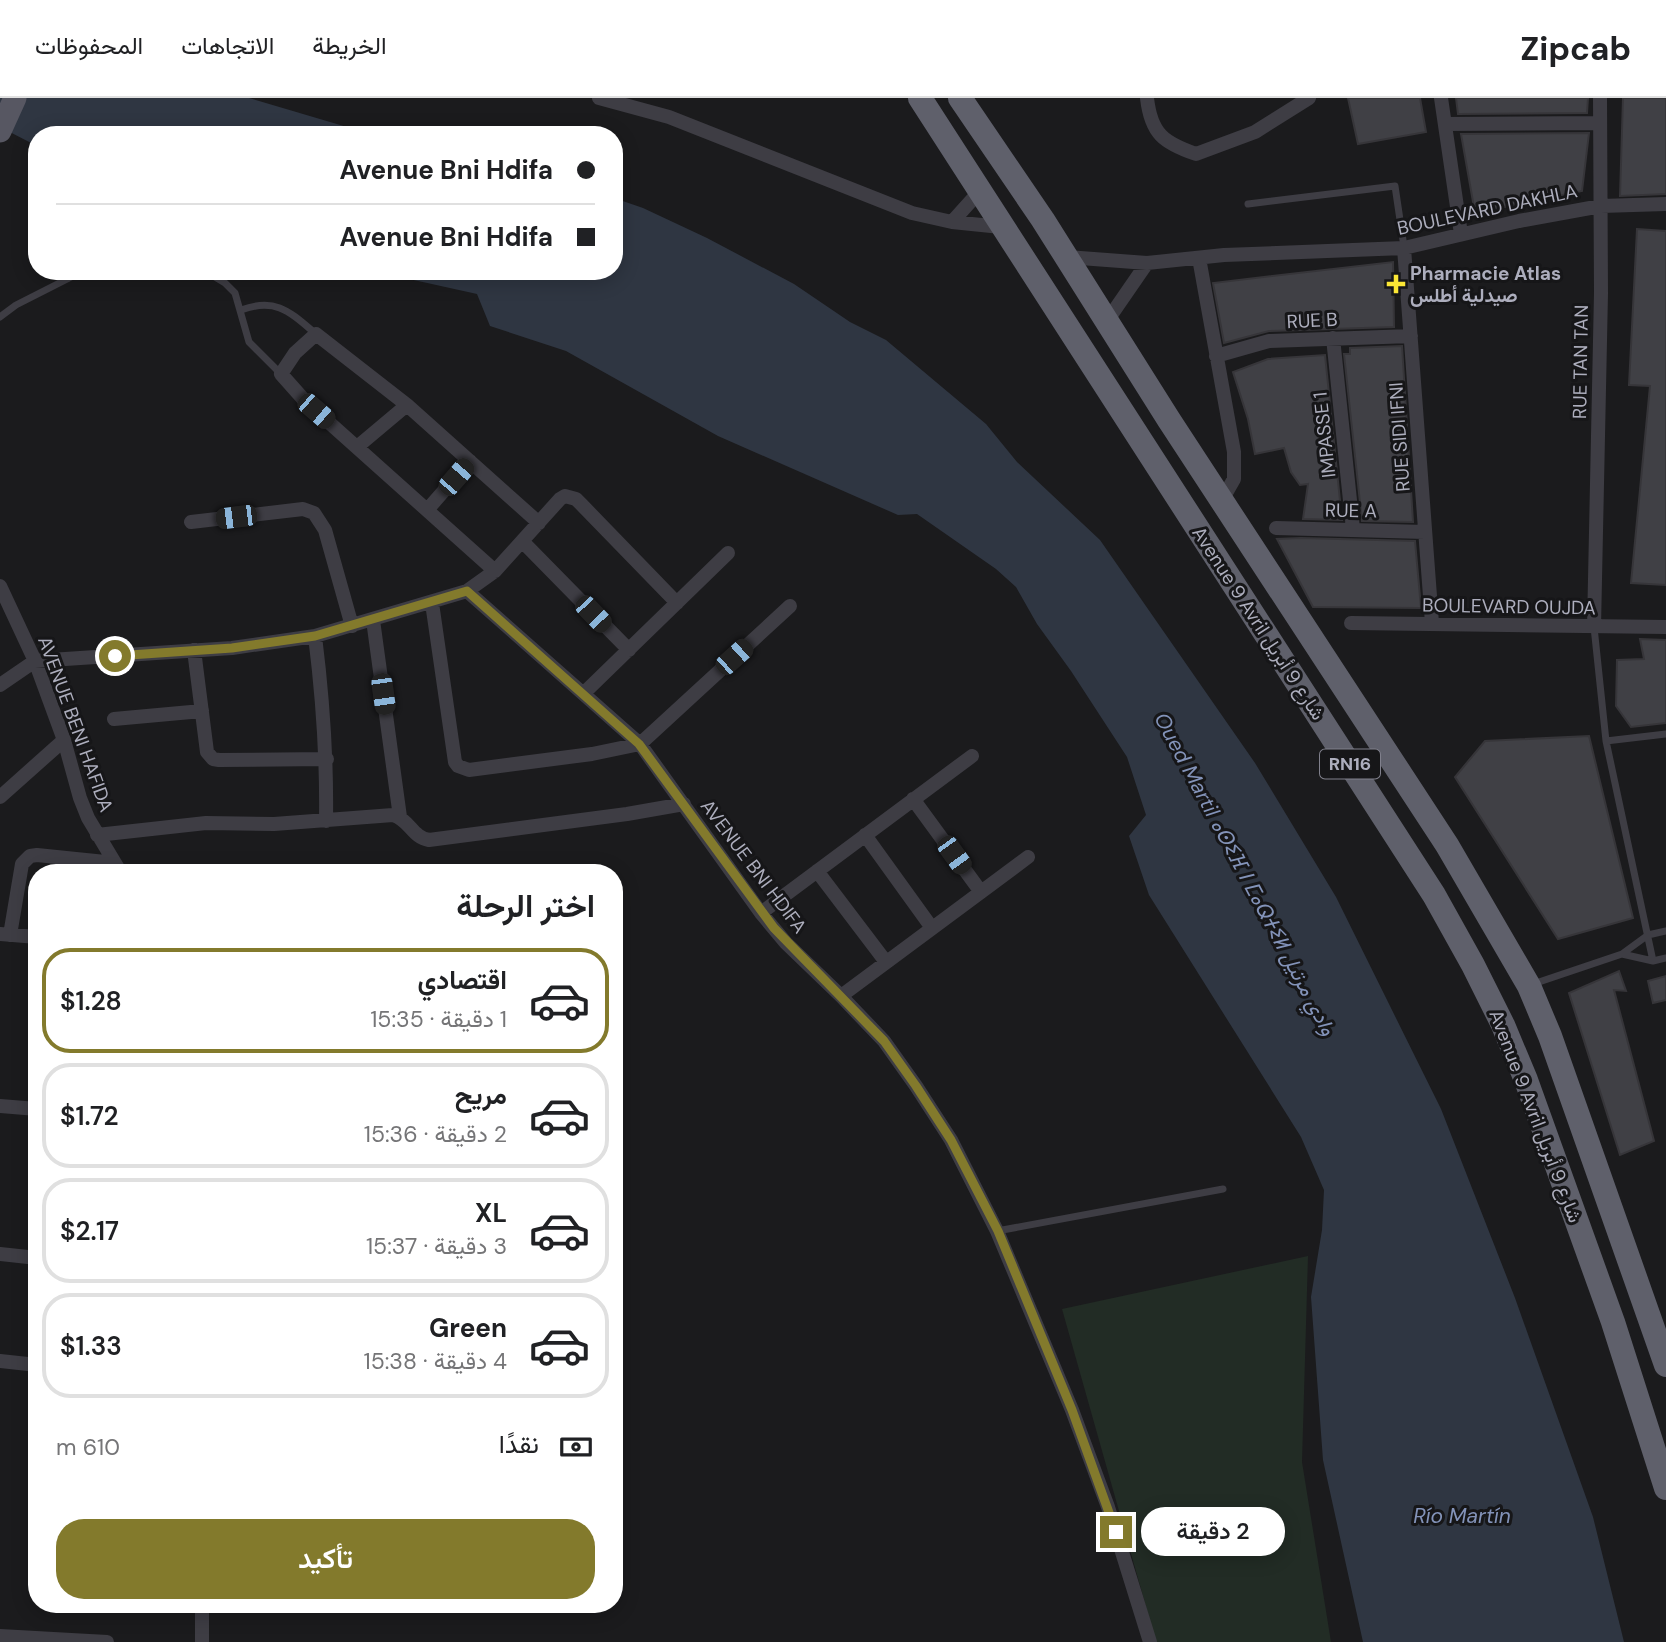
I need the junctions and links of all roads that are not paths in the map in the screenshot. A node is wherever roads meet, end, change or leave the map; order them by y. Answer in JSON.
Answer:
{"nodes":[{"id":1,"x":15,"y":98,"type":"edge"},
{"id":2,"x":599,"y":98,"type":"edge"},
{"id":3,"x":920,"y":98,"type":"edge"},
{"id":4,"x":960,"y":98,"type":"edge"},
{"id":5,"x":1147,"y":98,"type":"edge"},
{"id":6,"x":1309,"y":98,"type":"edge"},
{"id":7,"x":1441,"y":98,"type":"edge"},
{"id":8,"x":1600,"y":98,"type":"edge"},
{"id":9,"x":1600,"y":123,"type":"junction"},
{"id":10,"x":1445,"y":124,"type":"junction"},
{"id":11,"x":0,"y":131,"type":"edge"},
{"id":12,"x":979,"y":192,"type":"junction"},
{"id":13,"x":1248,"y":204,"type":"dead end"},
{"id":14,"x":1666,"y":204,"type":"edge"},
{"id":15,"x":1601,"y":206,"type":"junction"},
{"id":16,"x":952,"y":222,"type":"junction"},
{"id":17,"x":1001,"y":227,"type":"junction"},
{"id":18,"x":1461,"y":234,"type":"junction"},
{"id":19,"x":1404,"y":248,"type":"junction"},
{"id":20,"x":1067,"y":257,"type":"junction"},
{"id":21,"x":1199,"y":258,"type":"junction"},
{"id":22,"x":1147,"y":263,"type":"junction"},
{"id":23,"x":65,"y":280,"type":"edge"},
{"id":24,"x":220,"y":280,"type":"edge"},
{"id":25,"x":241,"y":310,"type":"junction"},
{"id":26,"x":0,"y":317,"type":"edge"},
{"id":27,"x":1107,"y":321,"type":"junction"},
{"id":28,"x":316,"y":334,"type":"junction"},
{"id":29,"x":1411,"y":336,"type":"junction"},
{"id":30,"x":1333,"y":338,"type":"junction"},
{"id":31,"x":1216,"y":356,"type":"junction"},
{"id":32,"x":281,"y":374,"type":"junction"},
{"id":33,"x":407,"y":405,"type":"junction"},
{"id":34,"x":357,"y":447,"type":"junction"},
{"id":35,"x":470,"y":461,"type":"junction"},
{"id":36,"x":1222,"y":500,"type":"junction"},
{"id":37,"x":427,"y":510,"type":"junction"},
{"id":38,"x":191,"y":522,"type":"dead end"},
{"id":39,"x":540,"y":523,"type":"junction"},
{"id":40,"x":1276,"y":528,"type":"dead end"},
{"id":41,"x":1353,"y":529,"type":"junction"},
{"id":42,"x":1425,"y":532,"type":"junction"},
{"id":43,"x":523,"y":542,"type":"junction"},
{"id":44,"x":729,"y":553,"type":"dead end"},
{"id":45,"x":495,"y":570,"type":"junction"},
{"id":46,"x":0,"y":586,"type":"edge"},
{"id":47,"x":467,"y":591,"type":"junction"},
{"id":48,"x":432,"y":603,"type":"junction"},
{"id":49,"x":677,"y":603,"type":"junction"},
{"id":50,"x":790,"y":606,"type":"dead end"},
{"id":51,"x":373,"y":620,"type":"junction"},
{"id":52,"x":1351,"y":623,"type":"dead end"},
{"id":53,"x":1432,"y":623,"type":"junction"},
{"id":54,"x":352,"y":626,"type":"junction"},
{"id":55,"x":1594,"y":627,"type":"junction"},
{"id":56,"x":1666,"y":627,"type":"edge"},
{"id":57,"x":315,"y":636,"type":"junction"},
{"id":58,"x":194,"y":650,"type":"junction"},
{"id":59,"x":629,"y":650,"type":"junction"},
{"id":60,"x":35,"y":662,"type":"junction"},
{"id":61,"x":0,"y":685,"type":"edge"},
{"id":62,"x":584,"y":693,"type":"junction"},
{"id":63,"x":202,"y":711,"type":"junction"},
{"id":64,"x":114,"y":719,"type":"dead end"},
{"id":65,"x":1666,"y":734,"type":"edge"},
{"id":66,"x":64,"y":740,"type":"junction"},
{"id":67,"x":1606,"y":741,"type":"junction"},
{"id":68,"x":639,"y":744,"type":"junction"},
{"id":69,"x":972,"y":756,"type":"dead end"},
{"id":70,"x":327,"y":759,"type":"junction"},
{"id":71,"x":0,"y":797,"type":"edge"},
{"id":72,"x":914,"y":799,"type":"junction"},
{"id":73,"x":684,"y":804,"type":"junction"},
{"id":74,"x":400,"y":817,"type":"junction"},
{"id":75,"x":326,"y":821,"type":"junction"},
{"id":76,"x":97,"y":835,"type":"junction"},
{"id":77,"x":865,"y":835,"type":"junction"},
{"id":78,"x":1028,"y":858,"type":"dead end"},
{"id":79,"x":72,"y":864,"type":"edge"},
{"id":80,"x":115,"y":864,"type":"edge"},
{"id":81,"x":817,"y":871,"type":"junction"},
{"id":82,"x":981,"y":892,"type":"junction"},
{"id":83,"x":761,"y":913,"type":"junction"},
{"id":84,"x":932,"y":928,"type":"junction"},
{"id":85,"x":1666,"y":931,"type":"edge"},
{"id":86,"x":5,"y":934,"type":"edge"},
{"id":87,"x":1648,"y":935,"type":"junction"},
{"id":88,"x":28,"y":936,"type":"edge"},
{"id":89,"x":1622,"y":954,"type":"junction"},
{"id":90,"x":1666,"y":958,"type":"edge"},
{"id":91,"x":1653,"y":961,"type":"junction"},
{"id":92,"x":886,"y":962,"type":"junction"},
{"id":93,"x":1530,"y":986,"type":"junction"},
{"id":94,"x":841,"y":996,"type":"junction"},
{"id":95,"x":0,"y":1106,"type":"edge"},
{"id":96,"x":28,"y":1108,"type":"edge"},
{"id":97,"x":1223,"y":1189,"type":"dead end"},
{"id":98,"x":998,"y":1231,"type":"junction"},
{"id":99,"x":0,"y":1254,"type":"edge"},
{"id":100,"x":28,"y":1257,"type":"edge"},
{"id":101,"x":0,"y":1360,"type":"edge"},
{"id":102,"x":28,"y":1363,"type":"edge"},
{"id":103,"x":1666,"y":1365,"type":"edge"},
{"id":104,"x":1666,"y":1488,"type":"edge"},
{"id":105,"x":202,"y":1613,"type":"edge"},
{"id":106,"x":4,"y":1638,"type":"edge"},
{"id":107,"x":107,"y":1642,"type":"edge"},
{"id":108,"x":202,"y":1642,"type":"edge"},
{"id":109,"x":1150,"y":1642,"type":"edge"}],
"edges":[{"from":1,"to":11,"type":"main road"},
{"from":2,"to":16,"type":"street"},
{"from":3,"to":12,"type":"highway","name":"Avenue 9 Avril شارع 9 أبريل","number":"RN16"},
{"from":4,"to":20,"type":"highway","name":"Avenue 9 Avril شارع 9 أبريل","number":"RN16"},
{"from":5,"to":6,"type":"street"},
{"from":7,"to":10,"type":"street"},
{"from":8,"to":9,"type":"street","name":"RUE TAN TAN"},
{"from":9,"to":10,"type":"street"},
{"from":9,"to":15,"type":"street","name":"RUE TAN TAN"},
{"from":10,"to":18,"type":"street"},
{"from":12,"to":16,"type":"street"},
{"from":12,"to":17,"type":"highway","name":"Avenue 9 Avril شارع 9 أبريل","number":"RN16"},
{"from":13,"to":19,"type":"lane"},
{"from":14,"to":15,"type":"street","name":"BOULEVARD DAKHLA"},
{"from":15,"to":18,"type":"street","name":"BOULEVARD DAKHLA"},
{"from":15,"to":55,"type":"street","name":"RUE TAN TAN"},
{"from":16,"to":17,"type":"street"},
{"from":17,"to":104,"type":"highway","name":"Avenue 9 Avril شارع 9 أبريل","number":"RN16"},
{"from":18,"to":19,"type":"street","name":"BOULEVARD DAKHLA"},
{"from":19,"to":21,"type":"street","name":"BOULEVARD DAKHLA"},
{"from":19,"to":29,"type":"street","name":"RUE SIDI IFNI"},
{"from":20,"to":22,"type":"street","name":"BOULEVARD DAKHLA"},
{"from":20,"to":27,"type":"highway","name":"Avenue 9 Avril شارع 9 أبريل","number":"RN16"},
{"from":21,"to":22,"type":"street","name":"BOULEVARD DAKHLA"},
{"from":21,"to":31,"type":"street"},
{"from":22,"to":27,"type":"street"},
{"from":23,"to":26,"type":"lane"},
{"from":24,"to":25,"type":"lane"},
{"from":25,"to":28,"type":"lane"},
{"from":25,"to":32,"type":"lane"},
{"from":27,"to":36,"type":"highway","name":"Avenue 9 Avril شارع 9 أبريل","number":"RN16"},
{"from":28,"to":32,"type":"street"},
{"from":28,"to":33,"type":"street"},
{"from":29,"to":30,"type":"street","name":"RUE B"},
{"from":29,"to":42,"type":"street","name":"RUE SIDI IFNI"},
{"from":30,"to":31,"type":"street","name":"RUE B"},
{"from":30,"to":41,"type":"street","name":"IMPASSE 1"},
{"from":31,"to":36,"type":"street"},
{"from":32,"to":34,"type":"street"},
{"from":33,"to":34,"type":"street"},
{"from":33,"to":35,"type":"street"},
{"from":34,"to":37,"type":"street"},
{"from":35,"to":37,"type":"street"},
{"from":35,"to":39,"type":"street"},
{"from":36,"to":93,"type":"highway","name":"Avenue 9 Avril شارع 9 أبريل","number":"RN16"},
{"from":37,"to":45,"type":"street"},
{"from":38,"to":54,"type":"street"},
{"from":39,"to":43,"type":"street"},
{"from":39,"to":49,"type":"street"},
{"from":40,"to":41,"type":"street","name":"RUE A"},
{"from":41,"to":42,"type":"street","name":"RUE A"},
{"from":42,"to":53,"type":"street","name":"RUE SIDI IFNI"},
{"from":43,"to":45,"type":"street"},
{"from":43,"to":59,"type":"street"},
{"from":44,"to":49,"type":"street"},
{"from":45,"to":47,"type":"street"},
{"from":46,"to":60,"type":"street","name":"AVENUE BENI HAFIDA"},
{"from":47,"to":48,"type":"street"},
{"from":47,"to":62,"type":"street","name":"AVENUE BNI HDIFA"},
{"from":48,"to":51,"type":"street"},
{"from":48,"to":68,"type":"street"},
{"from":49,"to":59,"type":"street"},
{"from":50,"to":68,"type":"street"},
{"from":51,"to":54,"type":"street"},
{"from":51,"to":74,"type":"street"},
{"from":52,"to":53,"type":"street","name":"BOULEVARD OUJDA"},
{"from":53,"to":55,"type":"street","name":"BOULEVARD OUJDA"},
{"from":54,"to":57,"type":"street"},
{"from":55,"to":56,"type":"street","name":"BOULEVARD OUJDA"},
{"from":55,"to":67,"type":"lane"},
{"from":57,"to":58,"type":"street"},
{"from":57,"to":70,"type":"street"},
{"from":58,"to":60,"type":"street"},
{"from":58,"to":63,"type":"street"},
{"from":59,"to":62,"type":"street"},
{"from":60,"to":61,"type":"street"},
{"from":60,"to":66,"type":"street","name":"AVENUE BENI HAFIDA"},
{"from":62,"to":68,"type":"street","name":"AVENUE BNI HDIFA"},
{"from":63,"to":64,"type":"street"},
{"from":63,"to":70,"type":"street"},
{"from":65,"to":67,"type":"lane"},
{"from":66,"to":71,"type":"street"},
{"from":66,"to":76,"type":"street","name":"AVENUE BENI HAFIDA"},
{"from":67,"to":87,"type":"lane"},
{"from":68,"to":73,"type":"street","name":"AVENUE BNI HDIFA"},
{"from":69,"to":72,"type":"street"},
{"from":70,"to":75,"type":"street"},
{"from":72,"to":77,"type":"street"},
{"from":72,"to":82,"type":"street"},
{"from":73,"to":74,"type":"street"},
{"from":73,"to":83,"type":"street","name":"AVENUE BNI HDIFA"},
{"from":74,"to":75,"type":"street"},
{"from":75,"to":76,"type":"street"},
{"from":76,"to":80,"type":"street","name":"AVENUE BENI HAFIDA"},
{"from":77,"to":81,"type":"street"},
{"from":77,"to":84,"type":"street"},
{"from":78,"to":82,"type":"street"},
{"from":79,"to":86,"type":"street"},
{"from":81,"to":83,"type":"street"},
{"from":81,"to":92,"type":"street"},
{"from":82,"to":84,"type":"street"},
{"from":83,"to":94,"type":"street","name":"AVENUE BNI HDIFA"},
{"from":84,"to":92,"type":"street"},
{"from":85,"to":87,"type":"lane"},
{"from":86,"to":88,"type":"street"},
{"from":87,"to":89,"type":"lane"},
{"from":87,"to":91,"type":"lane"},
{"from":89,"to":91,"type":"lane"},
{"from":89,"to":93,"type":"lane"},
{"from":90,"to":91,"type":"lane"},
{"from":92,"to":94,"type":"street"},
{"from":93,"to":103,"type":"highway","name":"Avenue 9 Avril شارع 9 أبريل","number":"RN16"},
{"from":94,"to":98,"type":"street","name":"AVENUE BNI HDIFA"},
{"from":95,"to":96,"type":"street"},
{"from":97,"to":98,"type":"lane"},
{"from":98,"to":109,"type":"street","name":"AVENUE BNI HDIFA"},
{"from":99,"to":100,"type":"street"},
{"from":101,"to":102,"type":"street"},
{"from":105,"to":108,"type":"street"},
{"from":106,"to":107,"type":"street"}]}
